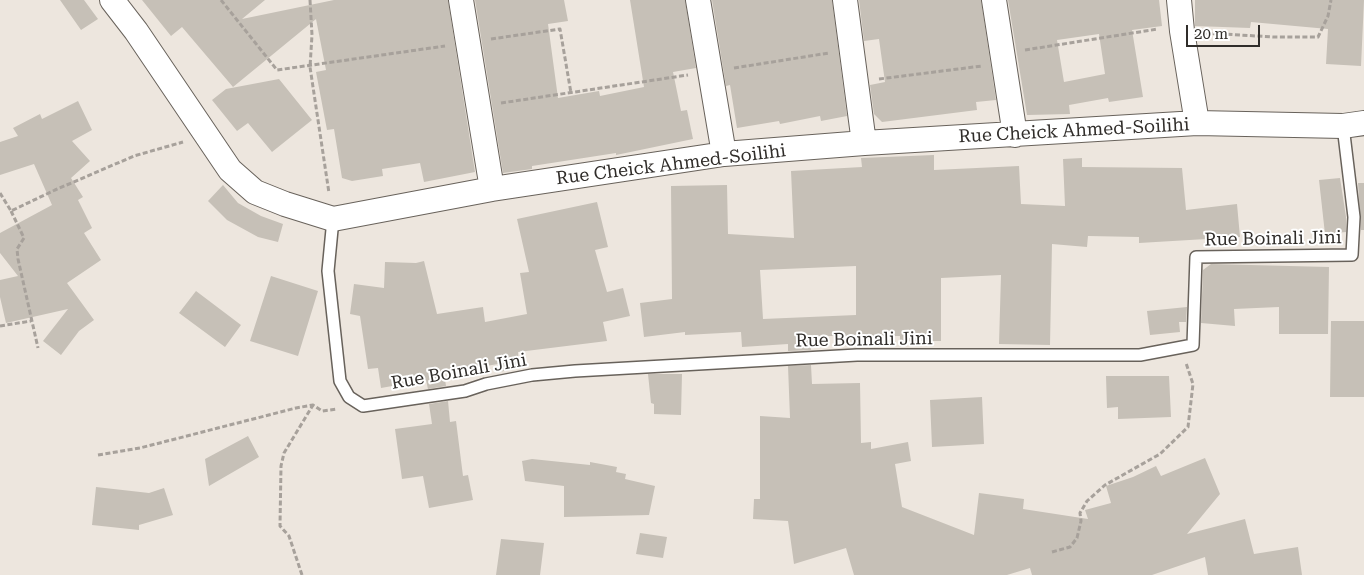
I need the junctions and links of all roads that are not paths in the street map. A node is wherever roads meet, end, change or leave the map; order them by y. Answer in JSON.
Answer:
{"nodes":[{"id":1,"x":112,"y":0,"type":"edge"},
{"id":2,"x":461,"y":0,"type":"edge"},
{"id":3,"x":698,"y":0,"type":"edge"},
{"id":4,"x":845,"y":0,"type":"edge"},
{"id":5,"x":994,"y":0,"type":"edge"},
{"id":6,"x":1179,"y":0,"type":"edge"},
{"id":7,"x":1197,"y":123,"type":"junction"},
{"id":8,"x":1354,"y":125,"type":"edge"},
{"id":9,"x":1016,"y":135,"type":"junction"},
{"id":10,"x":864,"y":143,"type":"junction"},
{"id":11,"x":724,"y":154,"type":"junction"},
{"id":12,"x":492,"y":189,"type":"junction"},
{"id":13,"x":333,"y":219,"type":"junction"}],
"edges":[{"from":1,"to":13,"type":"street","name":"Rue Cheick Ahmed-Soilihi"},
{"from":2,"to":12,"type":"street"},
{"from":3,"to":11,"type":"street"},
{"from":4,"to":10,"type":"street"},
{"from":5,"to":9,"type":"street"},
{"from":6,"to":7,"type":"street"},
{"from":7,"to":8,"type":"street","name":"Rue Cheick Ahmed-Soilihi"},
{"from":7,"to":9,"type":"street","name":"Rue Cheick Ahmed-Soilihi"},
{"from":8,"to":13,"type":"lane","name":"Rue Boinali Jini"},
{"from":9,"to":10,"type":"street","name":"Rue Cheick Ahmed-Soilihi"},
{"from":10,"to":11,"type":"street","name":"Rue Cheick Ahmed-Soilihi"},
{"from":11,"to":12,"type":"street","name":"Rue Cheick Ahmed-Soilihi"},
{"from":12,"to":13,"type":"street","name":"Rue Cheick Ahmed-Soilihi"}]}
